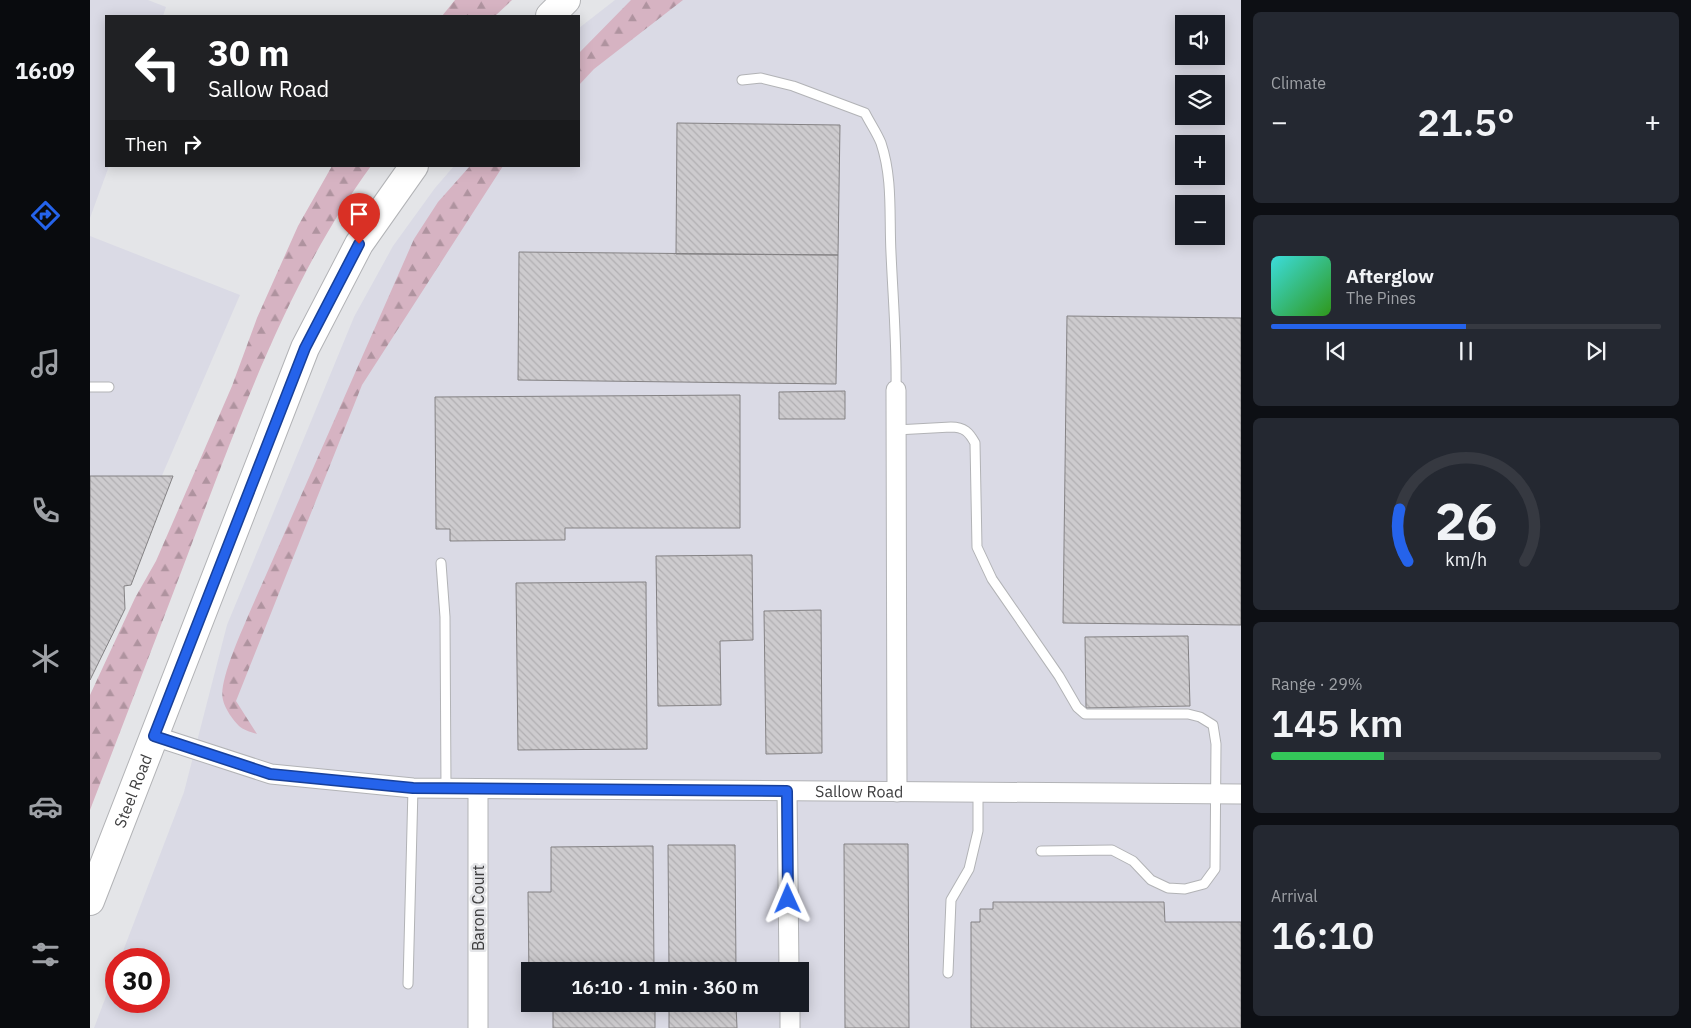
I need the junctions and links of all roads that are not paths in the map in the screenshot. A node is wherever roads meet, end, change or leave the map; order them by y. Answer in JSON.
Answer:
{"nodes":[{"id":1,"x":566,"y":0,"type":"edge"},
{"id":2,"x":551,"y":15,"type":"edge"},
{"id":3,"x":742,"y":80,"type":"dead end"},
{"id":4,"x":413,"y":167,"type":"edge"},
{"id":5,"x":90,"y":387,"type":"edge"},
{"id":6,"x":109,"y":387,"type":"dead end"},
{"id":7,"x":896,"y":390,"type":"joint"},
{"id":8,"x":896,"y":430,"type":"junction"},
{"id":9,"x":441,"y":563,"type":"dead end"},
{"id":10,"x":154,"y":736,"type":"junction"},
{"id":11,"x":413,"y":788,"type":"junction"},
{"id":12,"x":446,"y":788,"type":"junction"},
{"id":13,"x":478,"y":788,"type":"junction"},
{"id":14,"x":787,"y":791,"type":"junction"},
{"id":15,"x":897,"y":792,"type":"junction"},
{"id":16,"x":978,"y":792,"type":"junction"},
{"id":17,"x":1216,"y":794,"type":"junction"},
{"id":18,"x":1241,"y":794,"type":"edge"},
{"id":19,"x":1041,"y":851,"type":"dead end"},
{"id":20,"x":90,"y":902,"type":"edge"},
{"id":21,"x":789,"y":962,"type":"edge"},
{"id":22,"x":948,"y":973,"type":"dead end"},
{"id":23,"x":408,"y":984,"type":"dead end"},
{"id":24,"x":790,"y":1012,"type":"edge"},
{"id":25,"x":478,"y":1028,"type":"edge"},
{"id":26,"x":790,"y":1028,"type":"edge"}],
"edges":[{"from":1,"to":2,"type":"main road"},
{"from":3,"to":7,"type":"lane"},
{"from":4,"to":10,"type":"main road","name":"Steel Road"},
{"from":5,"to":6,"type":"lane"},
{"from":7,"to":8,"type":"street"},
{"from":8,"to":15,"type":"street"},
{"from":8,"to":17,"type":"lane"},
{"from":9,"to":12,"type":"lane"},
{"from":10,"to":11,"type":"street","name":"Sallow Road"},
{"from":10,"to":20,"type":"main road","name":"Steel Road"},
{"from":11,"to":12,"type":"street","name":"Sallow Road"},
{"from":11,"to":23,"type":"lane"},
{"from":12,"to":13,"type":"street","name":"Sallow Road"},
{"from":13,"to":14,"type":"street","name":"Sallow Road"},
{"from":13,"to":25,"type":"street","name":"Baron Court"},
{"from":14,"to":15,"type":"street","name":"Sallow Road"},
{"from":14,"to":21,"type":"street"},
{"from":15,"to":16,"type":"street","name":"Sallow Road"},
{"from":16,"to":17,"type":"street","name":"Sallow Road"},
{"from":16,"to":22,"type":"lane"},
{"from":17,"to":18,"type":"street","name":"Sallow Road"},
{"from":17,"to":19,"type":"lane"},
{"from":24,"to":26,"type":"street"}]}
